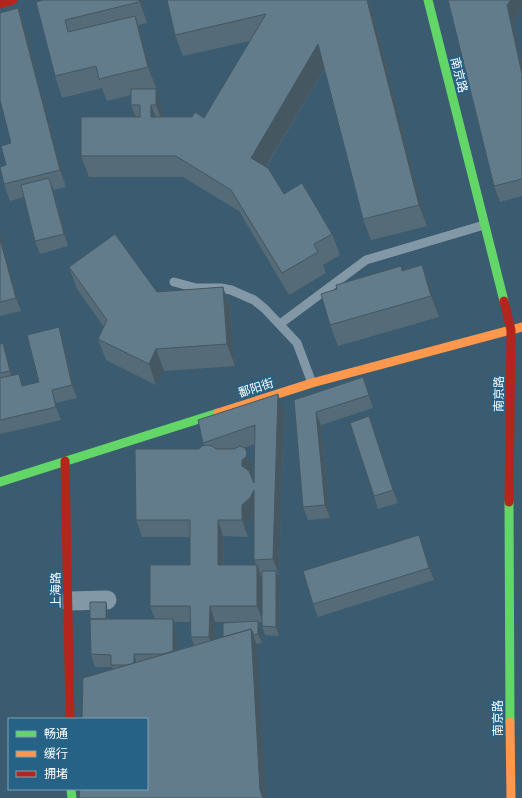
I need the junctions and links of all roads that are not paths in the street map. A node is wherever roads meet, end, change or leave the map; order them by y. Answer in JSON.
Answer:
{"nodes":[{"id":1,"x":13,"y":0,"type":"edge"},
{"id":2,"x":428,"y":0,"type":"edge"},
{"id":3,"x":0,"y":4,"type":"edge"},
{"id":4,"x":484,"y":225,"type":"junction"},
{"id":5,"x":174,"y":282,"type":"dead end"},
{"id":6,"x":280,"y":324,"type":"junction"},
{"id":7,"x":522,"y":327,"type":"edge"},
{"id":8,"x":512,"y":330,"type":"junction"},
{"id":9,"x":312,"y":383,"type":"junction"},
{"id":10,"x":65,"y":461,"type":"junction"},
{"id":11,"x":0,"y":482,"type":"edge"},
{"id":12,"x":107,"y":600,"type":"dead end"},
{"id":13,"x":68,"y":601,"type":"junction"},
{"id":14,"x":88,"y":708,"type":"edge"},
{"id":15,"x":70,"y":717,"type":"edge"},
{"id":16,"x":511,"y":798,"type":"edge"}],
"edges":[{"from":1,"to":3,"type":"street"},
{"from":2,"to":4,"type":"street","name":"南京路"},
{"from":4,"to":6,"type":"lane"},
{"from":4,"to":8,"type":"street","name":"南京路"},
{"from":5,"to":6,"type":"lane"},
{"from":6,"to":9,"type":"lane"},
{"from":7,"to":8,"type":"street","name":"鄱阳街"},
{"from":8,"to":9,"type":"street","name":"鄱阳街"},
{"from":8,"to":16,"type":"street","name":"南京路"},
{"from":9,"to":10,"type":"street","name":"鄱阳街"},
{"from":10,"to":11,"type":"street","name":"鄱阳街"},
{"from":10,"to":13,"type":"street","name":"上海路"},
{"from":12,"to":13,"type":"street"},
{"from":13,"to":15,"type":"street","name":"上海路"},
{"from":14,"to":15,"type":"street"}]}
